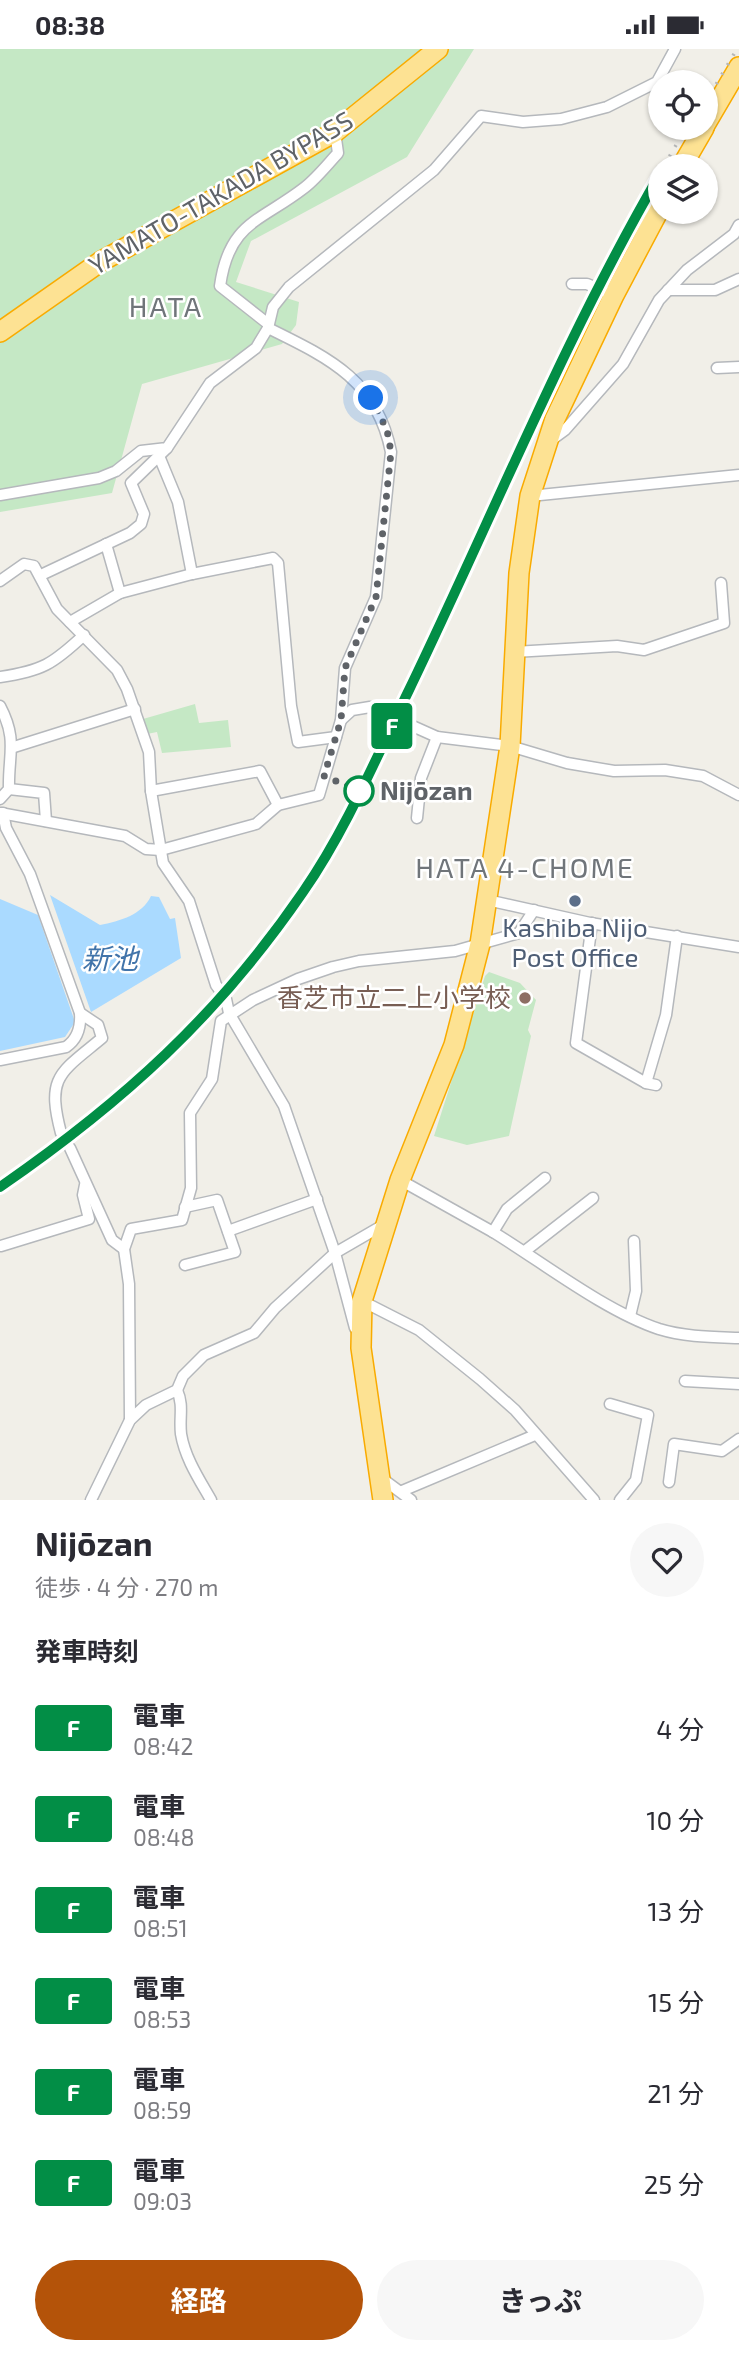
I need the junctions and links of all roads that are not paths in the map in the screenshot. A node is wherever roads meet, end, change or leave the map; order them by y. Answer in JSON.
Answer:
{"nodes":[{"id":1,"x":438,"y":49,"type":"edge"},
{"id":2,"x":675,"y":49,"type":"edge"},
{"id":3,"x":739,"y":67,"type":"edge"},
{"id":4,"x":718,"y":102,"type":"edge"},
{"id":5,"x":335,"y":132,"type":"junction"},
{"id":6,"x":652,"y":224,"type":"edge"},
{"id":7,"x":737,"y":229,"type":"edge"},
{"id":8,"x":739,"y":245,"type":"edge"},
{"id":9,"x":739,"y":279,"type":"edge"},
{"id":10,"x":572,"y":284,"type":"dead end"},
{"id":11,"x":668,"y":290,"type":"junction"},
{"id":12,"x":614,"y":295,"type":"junction"},
{"id":13,"x":267,"y":326,"type":"junction"},
{"id":14,"x":0,"y":332,"type":"edge"},
{"id":15,"x":739,"y":367,"type":"edge"},
{"id":16,"x":717,"y":368,"type":"dead end"},
{"id":17,"x":545,"y":445,"type":"junction"},
{"id":18,"x":163,"y":452,"type":"junction"},
{"id":19,"x":739,"y":475,"type":"edge"},
{"id":20,"x":0,"y":495,"type":"edge"},
{"id":21,"x":530,"y":496,"type":"junction"},
{"id":22,"x":106,"y":544,"type":"junction"},
{"id":23,"x":192,"y":574,"type":"junction"},
{"id":24,"x":41,"y":575,"type":"junction"},
{"id":25,"x":0,"y":581,"type":"edge"},
{"id":26,"x":721,"y":583,"type":"dead end"},
{"id":27,"x":120,"y":593,"type":"junction"},
{"id":28,"x":70,"y":622,"type":"junction"},
{"id":29,"x":84,"y":635,"type":"junction"},
{"id":30,"x":514,"y":652,"type":"junction"},
{"id":31,"x":0,"y":677,"type":"edge"},
{"id":32,"x":0,"y":706,"type":"edge"},
{"id":33,"x":135,"y":709,"type":"junction"},
{"id":34,"x":341,"y":720,"type":"junction"},
{"id":35,"x":336,"y":737,"type":"junction"},
{"id":36,"x":437,"y":737,"type":"junction"},
{"id":37,"x":510,"y":746,"type":"junction"},
{"id":38,"x":13,"y":747,"type":"junction"},
{"id":39,"x":9,"y":789,"type":"junction"},
{"id":40,"x":151,"y":791,"type":"junction"},
{"id":41,"x":739,"y":795,"type":"edge"},
{"id":42,"x":0,"y":799,"type":"edge"},
{"id":43,"x":278,"y":805,"type":"junction"},
{"id":44,"x":2,"y":813,"type":"edge"},
{"id":45,"x":417,"y":818,"type":"dead end"},
{"id":46,"x":46,"y":821,"type":"junction"},
{"id":47,"x":161,"y":850,"type":"junction"},
{"id":48,"x":487,"y":899,"type":"junction"},
{"id":49,"x":534,"y":910,"type":"junction"},
{"id":50,"x":592,"y":923,"type":"junction"},
{"id":51,"x":677,"y":936,"type":"junction"},
{"id":52,"x":480,"y":944,"type":"junction"},
{"id":53,"x":739,"y":947,"type":"edge"},
{"id":54,"x":80,"y":1013,"type":"junction"},
{"id":55,"x":229,"y":1013,"type":"junction"},
{"id":56,"x":0,"y":1059,"type":"edge"},
{"id":57,"x":61,"y":1133,"type":"dead end"},
{"id":58,"x":70,"y":1148,"type":"dead end"},
{"id":59,"x":545,"y":1178,"type":"dead end"},
{"id":60,"x":400,"y":1180,"type":"junction"},
{"id":61,"x":85,"y":1185,"type":"junction"},
{"id":62,"x":593,"y":1198,"type":"dead end"},
{"id":63,"x":317,"y":1199,"type":"junction"},
{"id":64,"x":185,"y":1207,"type":"junction"},
{"id":65,"x":385,"y":1224,"type":"junction"},
{"id":66,"x":228,"y":1231,"type":"junction"},
{"id":67,"x":493,"y":1232,"type":"junction"},
{"id":68,"x":634,"y":1241,"type":"dead end"},
{"id":69,"x":1,"y":1246,"type":"edge"},
{"id":70,"x":124,"y":1249,"type":"junction"},
{"id":71,"x":525,"y":1251,"type":"junction"},
{"id":72,"x":335,"y":1253,"type":"junction"},
{"id":73,"x":185,"y":1265,"type":"dead end"},
{"id":74,"x":362,"y":1301,"type":"junction"},
{"id":75,"x":630,"y":1316,"type":"junction"},
{"id":76,"x":739,"y":1338,"type":"edge"},
{"id":77,"x":361,"y":1348,"type":"junction"},
{"id":78,"x":685,"y":1381,"type":"dead end"},
{"id":79,"x":739,"y":1384,"type":"edge"},
{"id":80,"x":177,"y":1390,"type":"junction"},
{"id":81,"x":610,"y":1404,"type":"dead end"},
{"id":82,"x":130,"y":1420,"type":"junction"},
{"id":83,"x":535,"y":1435,"type":"junction"},
{"id":84,"x":739,"y":1439,"type":"edge"},
{"id":85,"x":379,"y":1476,"type":"junction"},
{"id":86,"x":669,"y":1482,"type":"dead end"},
{"id":87,"x":402,"y":1492,"type":"junction"},
{"id":88,"x":91,"y":1500,"type":"edge"},
{"id":89,"x":211,"y":1500,"type":"edge"},
{"id":90,"x":383,"y":1500,"type":"edge"},
{"id":91,"x":411,"y":1500,"type":"edge"},
{"id":92,"x":594,"y":1500,"type":"edge"},
{"id":93,"x":620,"y":1500,"type":"edge"}],
"edges":[{"from":1,"to":5,"type":"highway","name":"YAMATO-TAKADA BYPASS"},
{"from":2,"to":13,"type":"street"},
{"from":3,"to":4,"type":"highway"},
{"from":5,"to":13,"type":"street"},
{"from":5,"to":14,"type":"highway","name":"YAMATO-TAKADA BYPASS"},
{"from":6,"to":12,"type":"highway"},
{"from":7,"to":8,"type":"street"},
{"from":7,"to":11,"type":"street"},
{"from":9,"to":11,"type":"street"},
{"from":10,"to":12,"type":"street"},
{"from":11,"to":17,"type":"street"},
{"from":12,"to":17,"type":"highway"},
{"from":13,"to":18,"type":"street"},
{"from":13,"to":34,"type":"street"},
{"from":15,"to":16,"type":"street"},
{"from":17,"to":21,"type":"highway"},
{"from":18,"to":20,"type":"street"},
{"from":18,"to":22,"type":"street"},
{"from":18,"to":23,"type":"street"},
{"from":19,"to":21,"type":"street"},
{"from":21,"to":30,"type":"highway"},
{"from":22,"to":24,"type":"street"},
{"from":22,"to":27,"type":"street"},
{"from":23,"to":27,"type":"street"},
{"from":23,"to":35,"type":"street"},
{"from":24,"to":25,"type":"street"},
{"from":24,"to":28,"type":"street"},
{"from":26,"to":30,"type":"street"},
{"from":27,"to":28,"type":"street"},
{"from":28,"to":29,"type":"street"},
{"from":29,"to":31,"type":"street"},
{"from":29,"to":33,"type":"street"},
{"from":30,"to":37,"type":"highway"},
{"from":32,"to":38,"type":"street"},
{"from":33,"to":38,"type":"street"},
{"from":33,"to":40,"type":"street"},
{"from":34,"to":35,"type":"street"},
{"from":34,"to":36,"type":"street"},
{"from":35,"to":43,"type":"street"},
{"from":36,"to":37,"type":"street"},
{"from":36,"to":45,"type":"street"},
{"from":37,"to":41,"type":"street"},
{"from":37,"to":48,"type":"highway"},
{"from":38,"to":39,"type":"street"},
{"from":39,"to":42,"type":"street"},
{"from":39,"to":46,"type":"street"},
{"from":40,"to":43,"type":"street"},
{"from":40,"to":47,"type":"street"},
{"from":43,"to":47,"type":"street"},
{"from":44,"to":46,"type":"street"},
{"from":44,"to":54,"type":"street"},
{"from":46,"to":47,"type":"street"},
{"from":47,"to":55,"type":"street"},
{"from":48,"to":49,"type":"street"},
{"from":48,"to":52,"type":"highway"},
{"from":49,"to":50,"type":"street"},
{"from":49,"to":52,"type":"street"},
{"from":50,"to":51,"type":"street"},
{"from":50,"to":51,"type":"street"},
{"from":51,"to":53,"type":"street"},
{"from":52,"to":55,"type":"street"},
{"from":52,"to":60,"type":"highway"},
{"from":54,"to":56,"type":"street"},
{"from":54,"to":57,"type":"street"},
{"from":55,"to":63,"type":"street"},
{"from":55,"to":64,"type":"street"},
{"from":58,"to":61,"type":"street"},
{"from":59,"to":67,"type":"street"},
{"from":60,"to":65,"type":"highway"},
{"from":60,"to":67,"type":"street"},
{"from":61,"to":69,"type":"street"},
{"from":61,"to":70,"type":"street"},
{"from":62,"to":71,"type":"street"},
{"from":63,"to":66,"type":"street"},
{"from":63,"to":72,"type":"street"},
{"from":64,"to":66,"type":"street"},
{"from":64,"to":70,"type":"street"},
{"from":65,"to":72,"type":"street"},
{"from":65,"to":74,"type":"highway"},
{"from":66,"to":73,"type":"street"},
{"from":67,"to":71,"type":"street"},
{"from":68,"to":75,"type":"street"},
{"from":70,"to":82,"type":"street"},
{"from":71,"to":75,"type":"street"},
{"from":72,"to":77,"type":"street"},
{"from":72,"to":80,"type":"street"},
{"from":74,"to":77,"type":"highway"},
{"from":74,"to":83,"type":"street"},
{"from":75,"to":76,"type":"street"},
{"from":77,"to":85,"type":"highway"},
{"from":78,"to":79,"type":"street"},
{"from":80,"to":82,"type":"street"},
{"from":80,"to":89,"type":"street"},
{"from":81,"to":93,"type":"street"},
{"from":82,"to":88,"type":"street"},
{"from":83,"to":87,"type":"street"},
{"from":83,"to":92,"type":"street"},
{"from":84,"to":86,"type":"street"},
{"from":85,"to":87,"type":"street"},
{"from":85,"to":90,"type":"highway"},
{"from":87,"to":91,"type":"street"}]}
